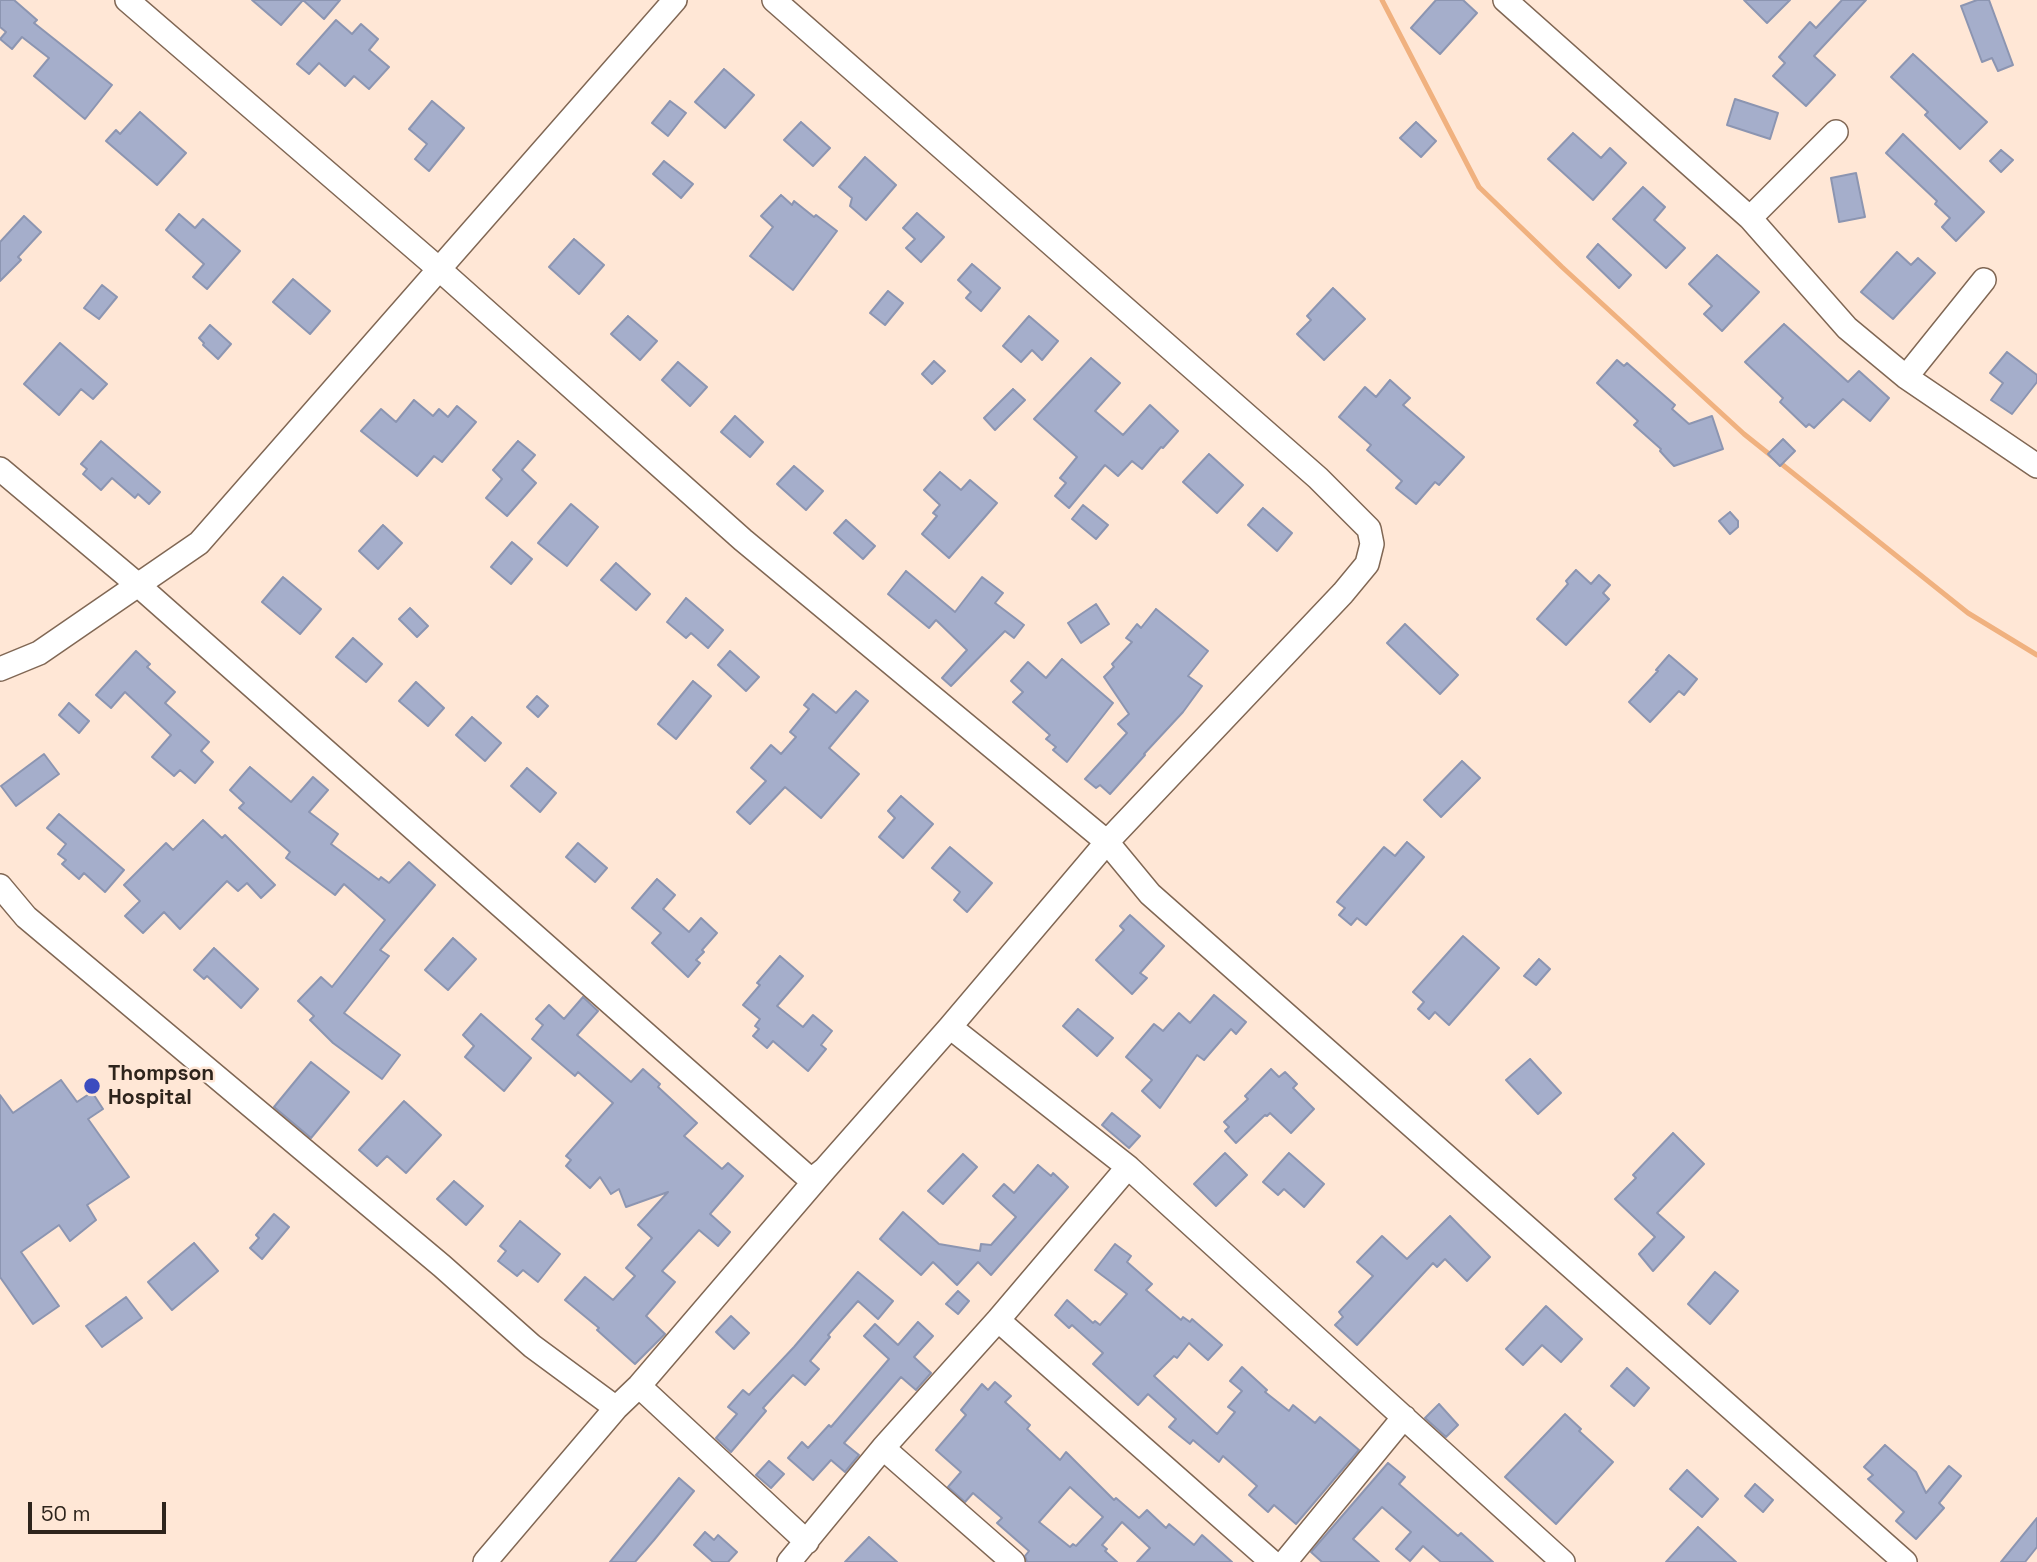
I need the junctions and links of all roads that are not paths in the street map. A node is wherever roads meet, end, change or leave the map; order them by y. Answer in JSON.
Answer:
{"nodes":[{"id":1,"x":127,"y":0,"type":"edge"},
{"id":2,"x":674,"y":0,"type":"edge"},
{"id":3,"x":774,"y":0,"type":"edge"},
{"id":4,"x":1505,"y":0,"type":"edge"},
{"id":5,"x":1836,"y":132,"type":"dead end"},
{"id":6,"x":1750,"y":218,"type":"junction"},
{"id":7,"x":439,"y":268,"type":"junction"},
{"id":8,"x":1984,"y":280,"type":"dead end"},
{"id":9,"x":1906,"y":377,"type":"junction"},
{"id":10,"x":2037,"y":466,"type":"edge"},
{"id":11,"x":0,"y":470,"type":"edge"},
{"id":12,"x":138,"y":585,"type":"junction"},
{"id":13,"x":0,"y":669,"type":"edge"},
{"id":14,"x":1107,"y":842,"type":"junction"},
{"id":15,"x":0,"y":886,"type":"edge"},
{"id":16,"x":950,"y":1027,"type":"junction"},
{"id":17,"x":1128,"y":1167,"type":"junction"},
{"id":18,"x":825,"y":1169,"type":"junction"},
{"id":19,"x":998,"y":1320,"type":"junction"},
{"id":20,"x":639,"y":1386,"type":"junction"},
{"id":21,"x":616,"y":1408,"type":"junction"},
{"id":22,"x":1404,"y":1417,"type":"junction"},
{"id":23,"x":883,"y":1447,"type":"junction"},
{"id":24,"x":807,"y":1542,"type":"junction"},
{"id":25,"x":485,"y":1562,"type":"edge"},
{"id":26,"x":789,"y":1562,"type":"edge"},
{"id":27,"x":1013,"y":1562,"type":"edge"},
{"id":28,"x":1272,"y":1562,"type":"edge"},
{"id":29,"x":1285,"y":1562,"type":"edge"},
{"id":30,"x":1563,"y":1562,"type":"edge"},
{"id":31,"x":1905,"y":1562,"type":"edge"}],
"edges":[{"from":1,"to":7,"type":"street"},
{"from":2,"to":7,"type":"street"},
{"from":3,"to":14,"type":"street"},
{"from":4,"to":6,"type":"street"},
{"from":5,"to":6,"type":"street"},
{"from":6,"to":9,"type":"street"},
{"from":7,"to":12,"type":"street"},
{"from":7,"to":14,"type":"street"},
{"from":8,"to":9,"type":"street"},
{"from":9,"to":10,"type":"street"},
{"from":11,"to":12,"type":"street"},
{"from":12,"to":13,"type":"street"},
{"from":12,"to":18,"type":"street"},
{"from":14,"to":16,"type":"street"},
{"from":14,"to":31,"type":"street"},
{"from":15,"to":21,"type":"street"},
{"from":16,"to":17,"type":"street"},
{"from":16,"to":18,"type":"street"},
{"from":17,"to":19,"type":"street"},
{"from":17,"to":22,"type":"street"},
{"from":18,"to":20,"type":"street"},
{"from":19,"to":23,"type":"street"},
{"from":19,"to":28,"type":"street"},
{"from":20,"to":21,"type":"street"},
{"from":20,"to":24,"type":"street"},
{"from":21,"to":25,"type":"street"},
{"from":22,"to":29,"type":"street"},
{"from":22,"to":30,"type":"street"},
{"from":23,"to":24,"type":"street"},
{"from":23,"to":27,"type":"street"},
{"from":24,"to":26,"type":"street"}]}
